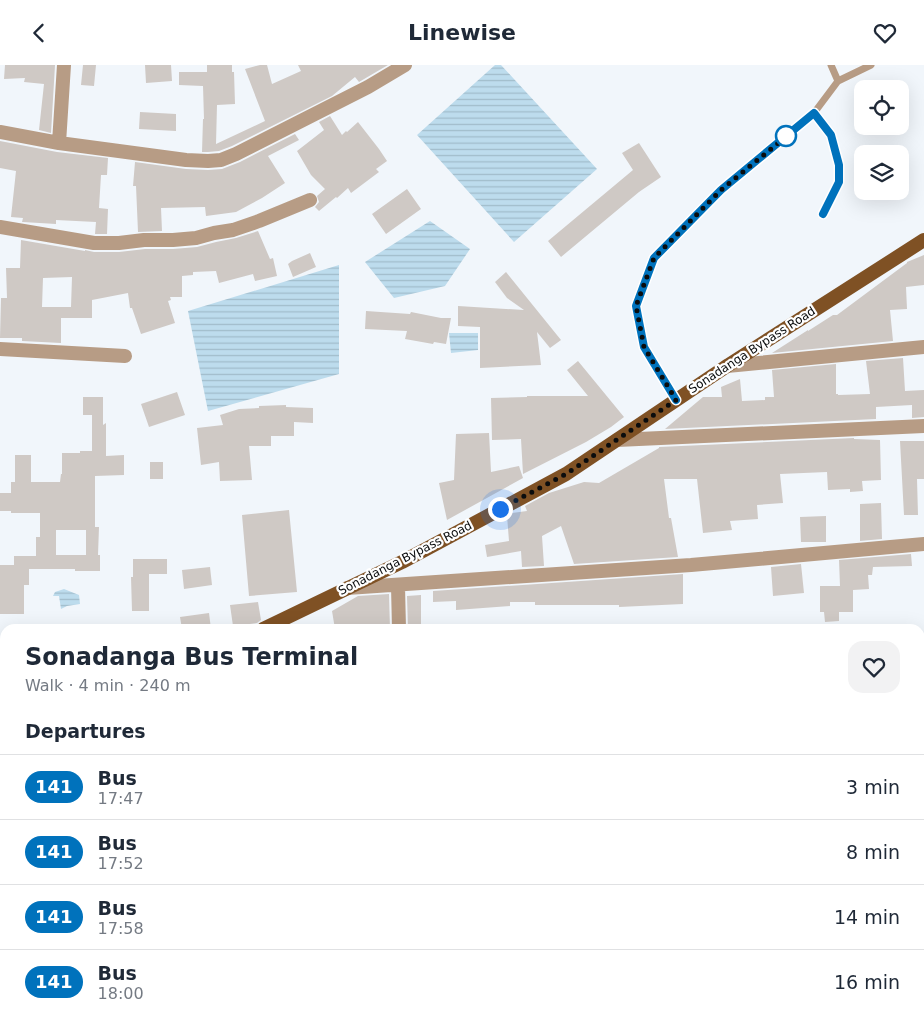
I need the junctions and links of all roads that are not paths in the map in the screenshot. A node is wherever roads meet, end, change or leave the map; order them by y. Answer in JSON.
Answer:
{"nodes":[{"id":1,"x":64,"y":65,"type":"edge"},
{"id":2,"x":405,"y":65,"type":"edge"},
{"id":3,"x":831,"y":65,"type":"edge"},
{"id":4,"x":871,"y":65,"type":"edge"},
{"id":5,"x":838,"y":81,"type":"junction"},
{"id":6,"x":814,"y":113,"type":"junction"},
{"id":7,"x":0,"y":132,"type":"edge"},
{"id":8,"x":59,"y":143,"type":"junction"},
{"id":9,"x":310,"y":200,"type":"dead end"},
{"id":10,"x":823,"y":214,"type":"dead end"},
{"id":11,"x":0,"y":227,"type":"edge"},
{"id":12,"x":924,"y":240,"type":"edge"},
{"id":13,"x":924,"y":347,"type":"edge"},
{"id":14,"x":0,"y":349,"type":"edge"},
{"id":15,"x":125,"y":356,"type":"dead end"},
{"id":16,"x":726,"y":366,"type":"junction"},
{"id":17,"x":676,"y":400,"type":"junction"},
{"id":18,"x":924,"y":426,"type":"edge"},
{"id":19,"x":617,"y":440,"type":"junction"},
{"id":20,"x":924,"y":544,"type":"edge"},
{"id":21,"x":398,"y":586,"type":"junction"},
{"id":22,"x":346,"y":588,"type":"junction"},
{"id":23,"x":273,"y":624,"type":"edge"},
{"id":24,"x":399,"y":624,"type":"edge"}],
"edges":[{"from":1,"to":8,"type":"street"},
{"from":2,"to":8,"type":"street"},
{"from":3,"to":5,"type":"lane"},
{"from":4,"to":5,"type":"lane"},
{"from":5,"to":6,"type":"lane"},
{"from":6,"to":10,"type":"lane"},
{"from":6,"to":17,"type":"lane"},
{"from":7,"to":8,"type":"street"},
{"from":9,"to":11,"type":"street"},
{"from":12,"to":16,"type":"main road","name":"Sonadanga Bypass Road"},
{"from":13,"to":16,"type":"street"},
{"from":14,"to":15,"type":"street"},
{"from":16,"to":17,"type":"main road","name":"Sonadanga Bypass Road"},
{"from":17,"to":19,"type":"main road","name":"Sonadanga Bypass Road"},
{"from":18,"to":19,"type":"street"},
{"from":19,"to":22,"type":"main road","name":"Sonadanga Bypass Road"},
{"from":20,"to":21,"type":"street"},
{"from":21,"to":22,"type":"street"},
{"from":21,"to":24,"type":"street"},
{"from":22,"to":23,"type":"main road","name":"Sonadanga Bypass Road"}]}
